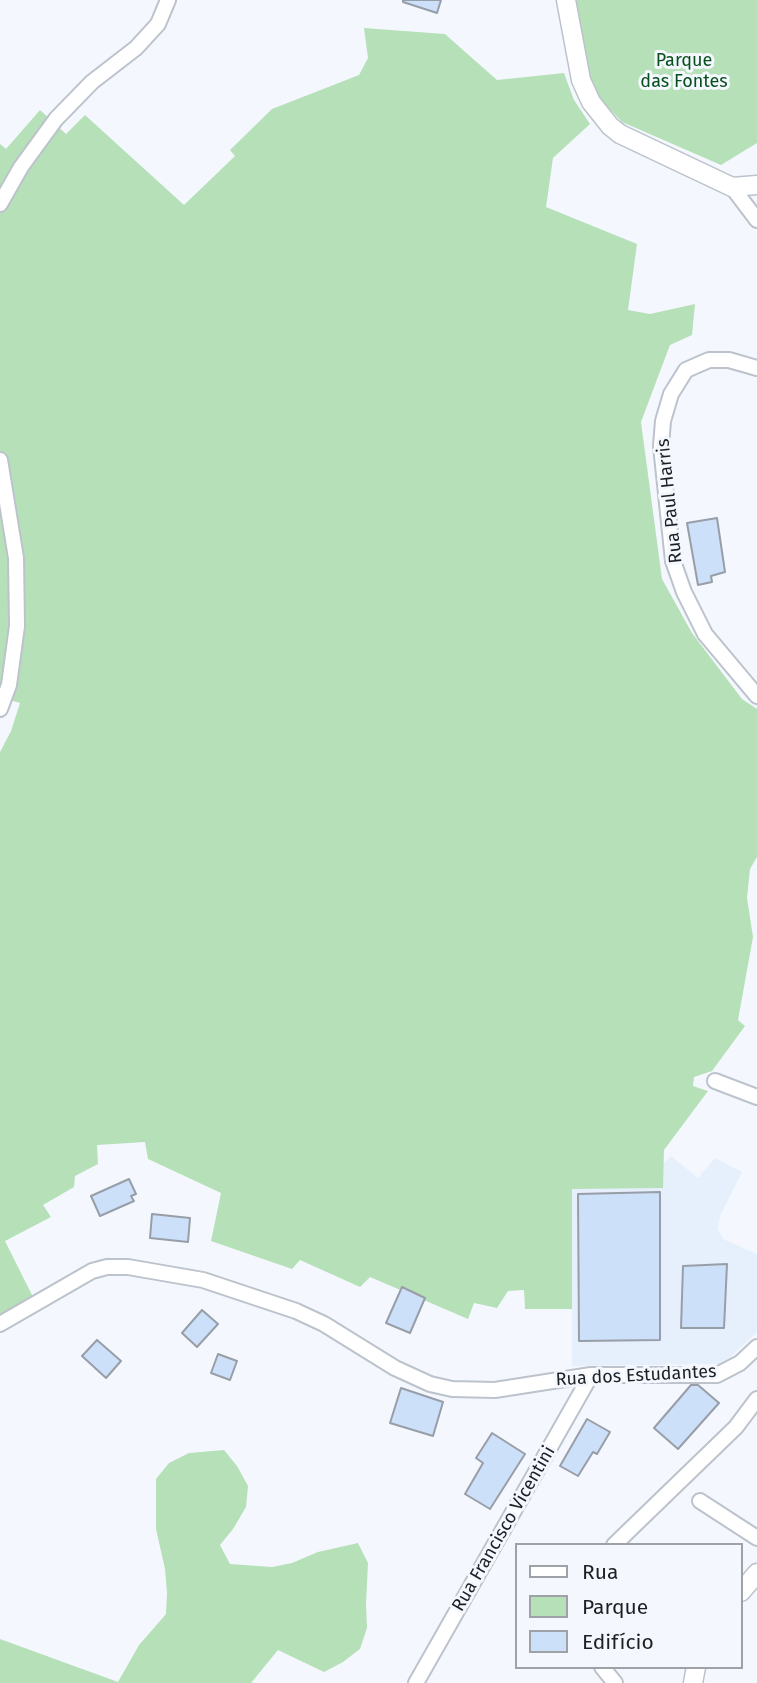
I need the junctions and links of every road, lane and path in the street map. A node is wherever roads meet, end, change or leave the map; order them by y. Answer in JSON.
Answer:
{"nodes":[{"id":1,"x":168,"y":0,"type":"edge"},
{"id":2,"x":566,"y":0,"type":"edge"},
{"id":3,"x":757,"y":185,"type":"edge"},
{"id":4,"x":732,"y":187,"type":"junction"},
{"id":5,"x":0,"y":204,"type":"edge"},
{"id":6,"x":757,"y":220,"type":"edge"},
{"id":7,"x":757,"y":368,"type":"edge"},
{"id":8,"x":0,"y":460,"type":"edge"},
{"id":9,"x":757,"y":696,"type":"edge"},
{"id":10,"x":0,"y":709,"type":"edge"},
{"id":11,"x":715,"y":1081,"type":"dead end"},
{"id":12,"x":757,"y":1097,"type":"edge"},
{"id":13,"x":0,"y":1324,"type":"edge"},
{"id":14,"x":757,"y":1346,"type":"edge"},
{"id":15,"x":591,"y":1375,"type":"junction"},
{"id":16,"x":757,"y":1399,"type":"edge"},
{"id":17,"x":700,"y":1502,"type":"dead end"},
{"id":18,"x":757,"y":1538,"type":"edge"},
{"id":19,"x":616,"y":1543,"type":"edge"},
{"id":20,"x":757,"y":1573,"type":"edge"},
{"id":21,"x":743,"y":1590,"type":"edge"},
{"id":22,"x":604,"y":1669,"type":"edge"},
{"id":23,"x":416,"y":1683,"type":"edge"},
{"id":24,"x":615,"y":1683,"type":"edge"}],
"edges":[{"from":1,"to":5,"type":"street"},
{"from":2,"to":4,"type":"street"},
{"from":3,"to":4,"type":"street"},
{"from":4,"to":6,"type":"street"},
{"from":7,"to":9,"type":"street","name":"Rua Paul Harris"},
{"from":8,"to":10,"type":"street"},
{"from":11,"to":12,"type":"street"},
{"from":13,"to":15,"type":"street","name":"Rua dos Estudantes"},
{"from":14,"to":15,"type":"street","name":"Rua dos Estudantes"},
{"from":15,"to":23,"type":"street","name":"Rua Francisco Vicentini"},
{"from":16,"to":19,"type":"street"},
{"from":17,"to":18,"type":"street"},
{"from":20,"to":21,"type":"street"},
{"from":22,"to":24,"type":"street"}]}
